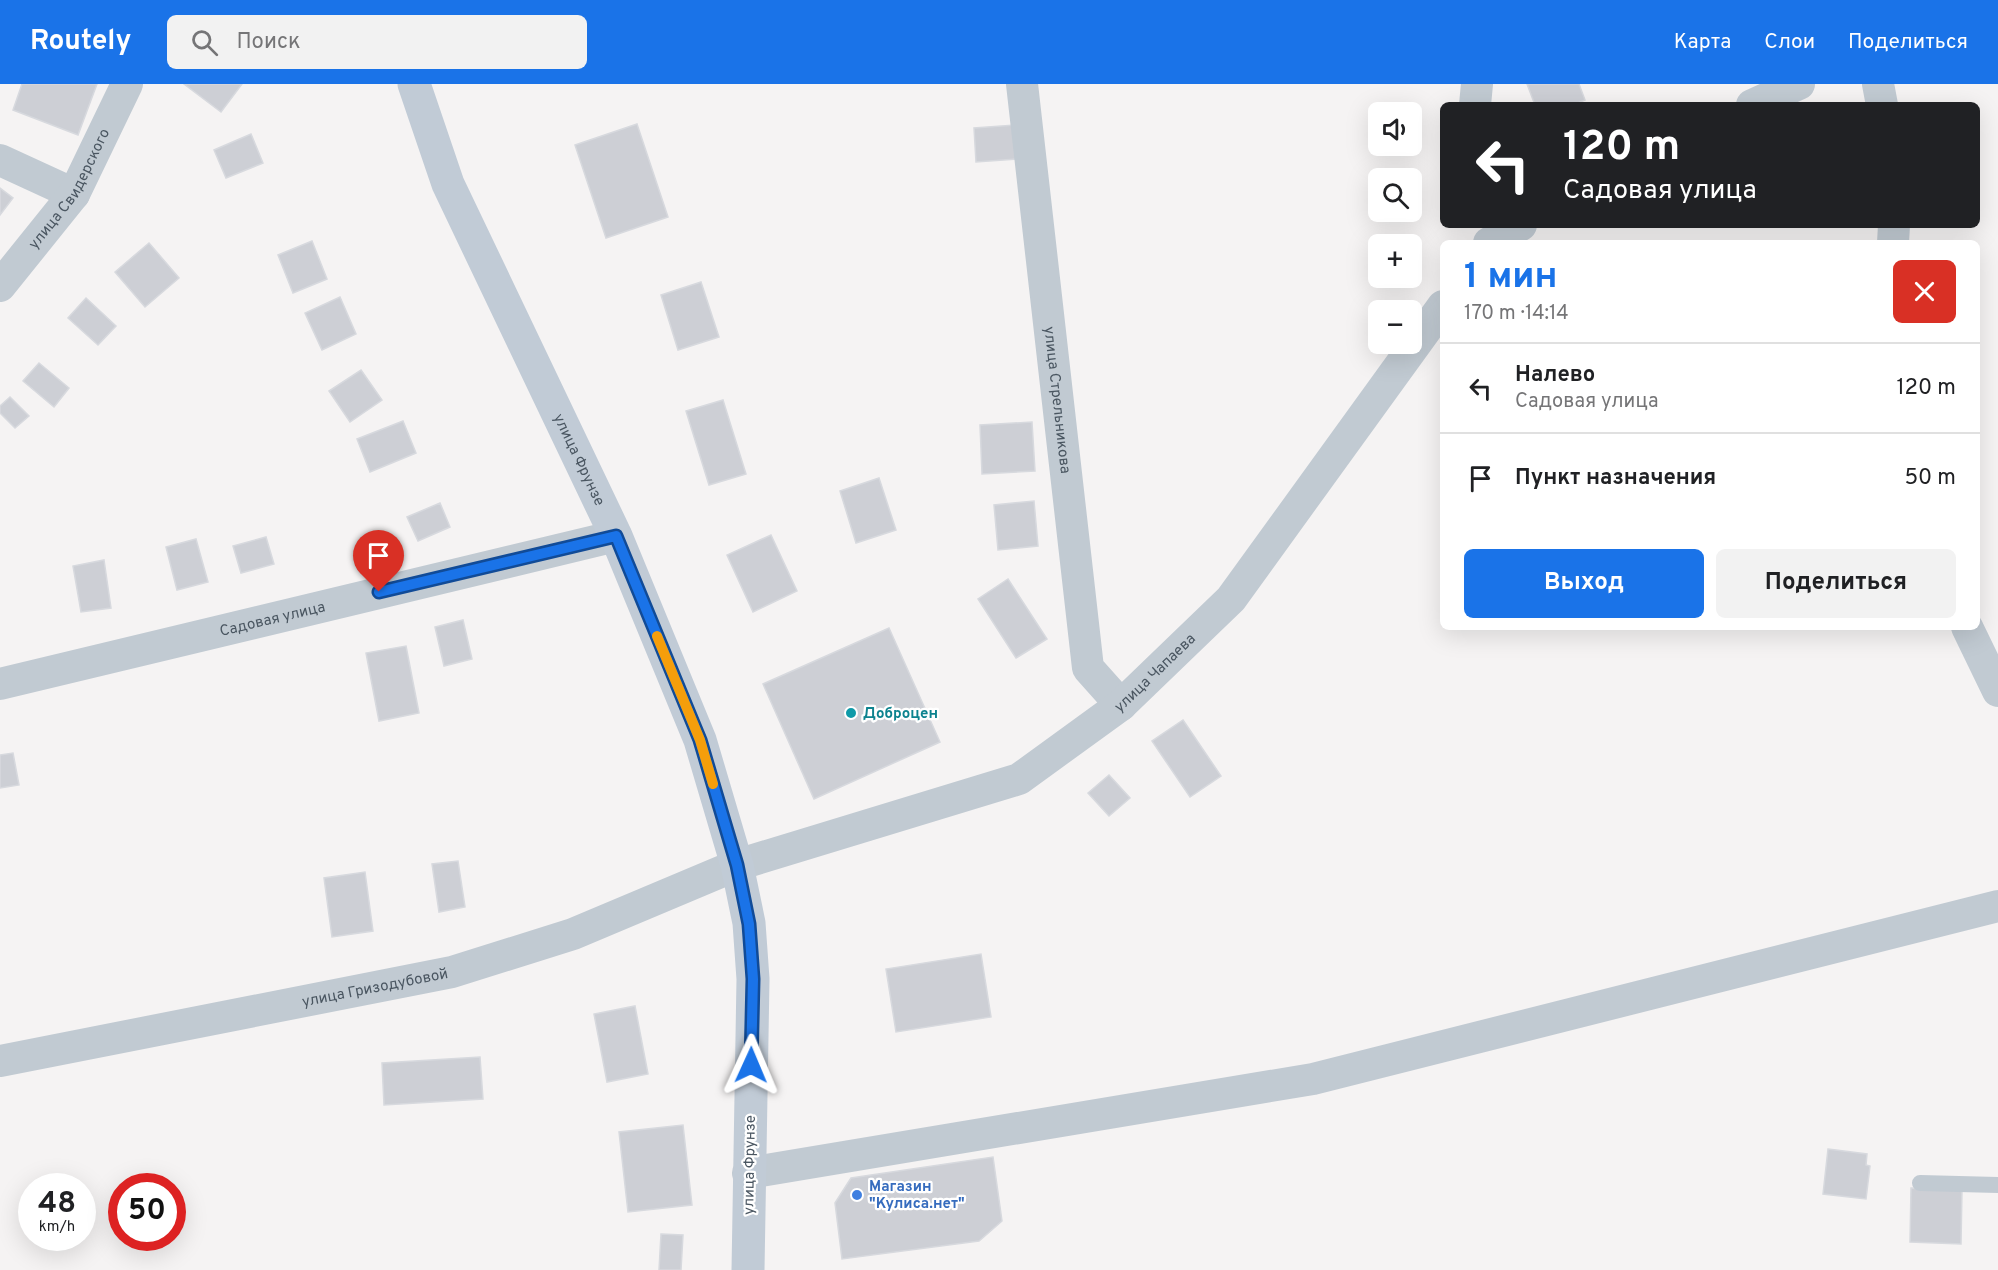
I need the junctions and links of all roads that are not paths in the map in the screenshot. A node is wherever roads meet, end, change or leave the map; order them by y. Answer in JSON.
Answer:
{"nodes":[{"id":1,"x":127,"y":84,"type":"edge"},
{"id":2,"x":414,"y":84,"type":"edge"},
{"id":3,"x":1022,"y":84,"type":"edge"},
{"id":4,"x":1478,"y":84,"type":"edge"},
{"id":5,"x":1799,"y":84,"type":"edge"},
{"id":6,"x":1878,"y":84,"type":"edge"},
{"id":7,"x":1475,"y":102,"type":"edge"},
{"id":8,"x":1759,"y":102,"type":"edge"},
{"id":9,"x":1881,"y":102,"type":"edge"},
{"id":10,"x":0,"y":160,"type":"edge"},
{"id":11,"x":74,"y":194,"type":"junction"},
{"id":12,"x":1516,"y":228,"type":"edge"},
{"id":13,"x":1494,"y":240,"type":"edge"},
{"id":14,"x":0,"y":286,"type":"edge"},
{"id":15,"x":1440,"y":310,"type":"edge"},
{"id":16,"x":616,"y":536,"type":"junction"},
{"id":17,"x":1969,"y":630,"type":"edge"},
{"id":18,"x":0,"y":684,"type":"edge"},
{"id":19,"x":1998,"y":691,"type":"edge"},
{"id":20,"x":1121,"y":705,"type":"junction"},
{"id":21,"x":737,"y":865,"type":"junction"},
{"id":22,"x":1998,"y":906,"type":"edge"},
{"id":23,"x":0,"y":1061,"type":"edge"},
{"id":24,"x":748,"y":1173,"type":"junction"},
{"id":25,"x":1920,"y":1182,"type":"dead end"},
{"id":26,"x":1998,"y":1185,"type":"edge"},
{"id":27,"x":748,"y":1270,"type":"edge"}],
"edges":[{"from":1,"to":11,"type":"street","name":"улица Свидерского"},
{"from":2,"to":16,"type":"main road","name":"улица Фрунзе"},
{"from":3,"to":20,"type":"street","name":"улица Стрельникова"},
{"from":4,"to":7,"type":"street"},
{"from":5,"to":8,"type":"street"},
{"from":6,"to":9,"type":"street"},
{"from":10,"to":11,"type":"street"},
{"from":11,"to":14,"type":"street","name":"улица Свидерского"},
{"from":12,"to":13,"type":"street"},
{"from":15,"to":20,"type":"street","name":"улица Чапаева"},
{"from":16,"to":18,"type":"street","name":"Садовая улица"},
{"from":16,"to":21,"type":"main road","name":"улица Фрунзе"},
{"from":17,"to":19,"type":"street"},
{"from":20,"to":21,"type":"street","name":"улица Чапаева"},
{"from":21,"to":23,"type":"street","name":"улица Гризодубовой"},
{"from":21,"to":24,"type":"main road","name":"улица Фрунзе"},
{"from":22,"to":24,"type":"street"},
{"from":24,"to":27,"type":"main road","name":"улица Фрунзе"},
{"from":25,"to":26,"type":"lane"}]}
